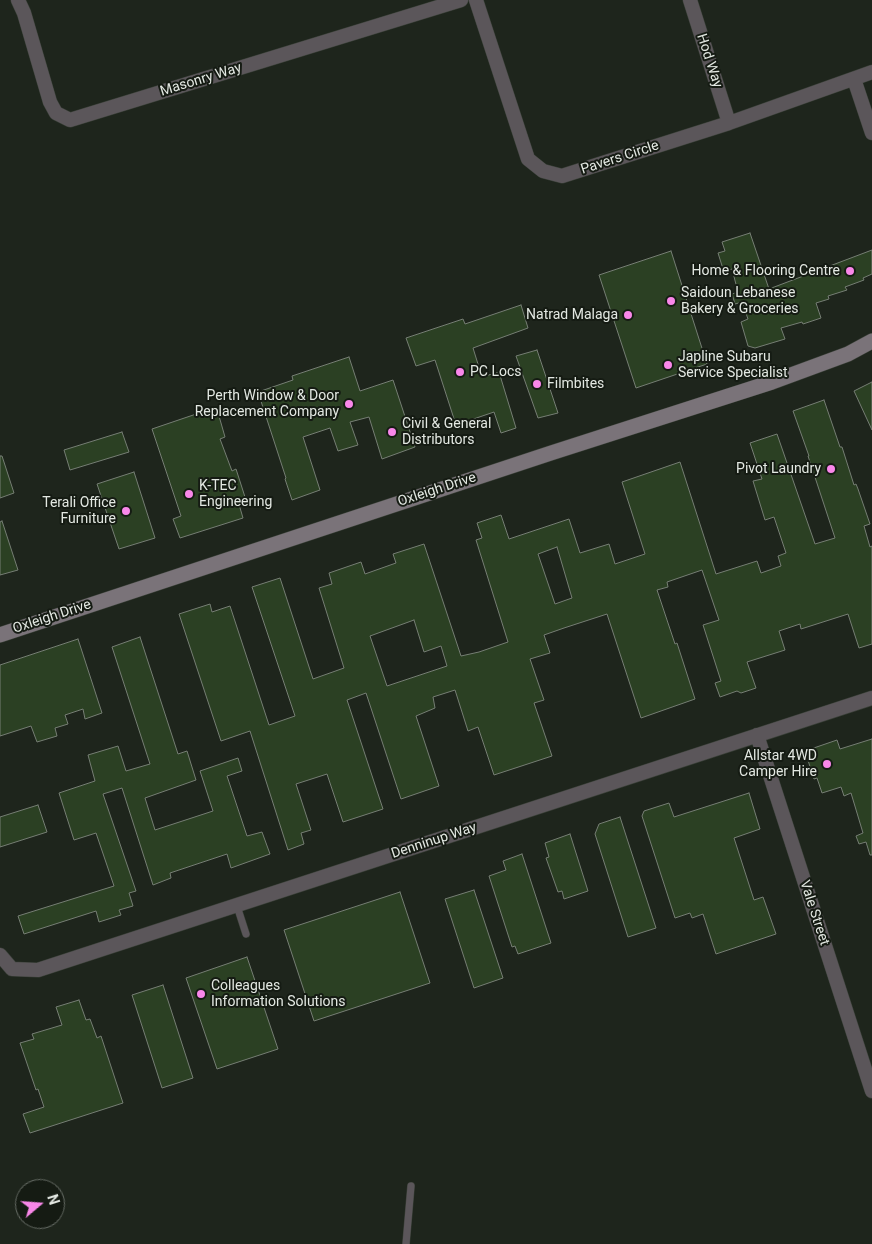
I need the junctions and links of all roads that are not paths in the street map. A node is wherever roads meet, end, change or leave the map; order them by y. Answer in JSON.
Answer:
{"nodes":[{"id":1,"x":18,"y":0,"type":"edge"},
{"id":2,"x":461,"y":0,"type":"edge"},
{"id":3,"x":476,"y":0,"type":"edge"},
{"id":4,"x":690,"y":0,"type":"edge"},
{"id":5,"x":872,"y":72,"type":"edge"},
{"id":6,"x":854,"y":79,"type":"junction"},
{"id":7,"x":729,"y":123,"type":"junction"},
{"id":8,"x":872,"y":133,"type":"edge"},
{"id":9,"x":872,"y":341,"type":"edge"},
{"id":10,"x":0,"y":635,"type":"edge"},
{"id":11,"x":872,"y":698,"type":"edge"},
{"id":12,"x":757,"y":735,"type":"junction"},
{"id":13,"x":237,"y":906,"type":"junction"},
{"id":14,"x":246,"y":934,"type":"dead end"},
{"id":15,"x":0,"y":955,"type":"edge"},
{"id":16,"x":872,"y":1091,"type":"edge"},
{"id":17,"x":411,"y":1186,"type":"dead end"},
{"id":18,"x":406,"y":1244,"type":"edge"}],
"edges":[{"from":1,"to":2,"type":"street","name":"Masonry Way"},
{"from":3,"to":7,"type":"street","name":"Pavers Circle"},
{"from":4,"to":7,"type":"street","name":"Hod Way"},
{"from":5,"to":6,"type":"street","name":"Pavers Circle"},
{"from":6,"to":7,"type":"street","name":"Pavers Circle"},
{"from":6,"to":8,"type":"street"},
{"from":9,"to":10,"type":"street","name":"Oxleigh Drive"},
{"from":11,"to":12,"type":"street","name":"Denninup Way"},
{"from":12,"to":13,"type":"street","name":"Denninup Way"},
{"from":12,"to":16,"type":"street","name":"Vale Street"},
{"from":13,"to":14,"type":"lane"},
{"from":13,"to":15,"type":"street","name":"Denninup Way"},
{"from":17,"to":18,"type":"lane"}]}
